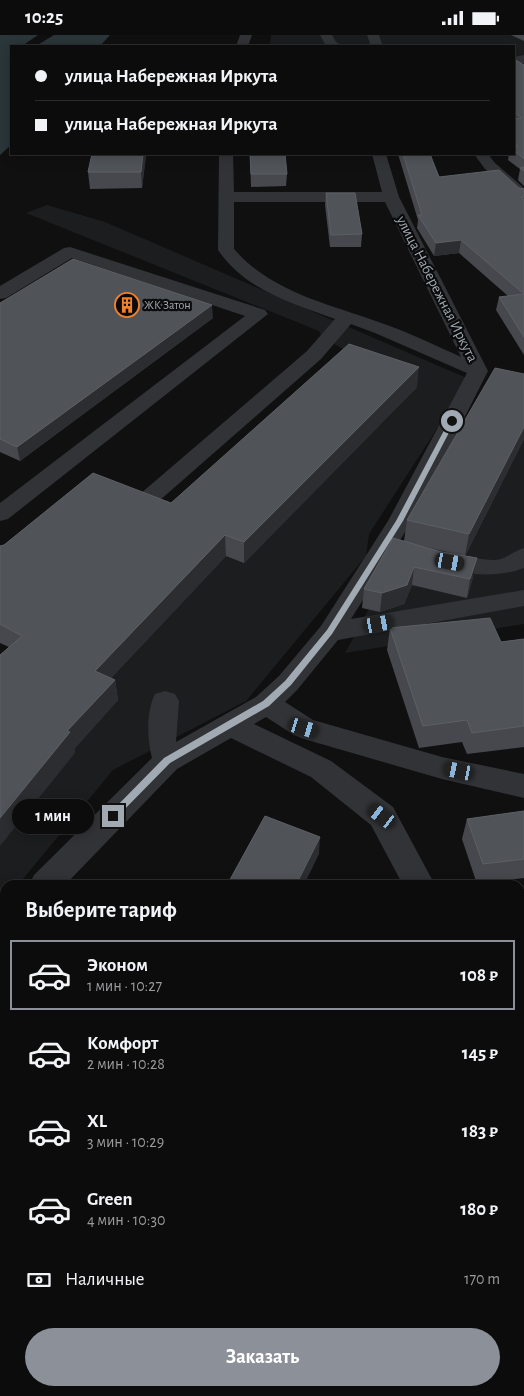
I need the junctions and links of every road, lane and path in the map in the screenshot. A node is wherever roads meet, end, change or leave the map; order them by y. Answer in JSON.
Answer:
{"nodes":[{"id":1,"x":226,"y":155,"type":"edge"},
{"id":2,"x":379,"y":155,"type":"edge"},
{"id":3,"x":482,"y":155,"type":"edge"},
{"id":4,"x":524,"y":196,"type":"edge"},
{"id":5,"x":225,"y":197,"type":"junction"},
{"id":6,"x":391,"y":197,"type":"junction"},
{"id":7,"x":0,"y":294,"type":"edge"},
{"id":8,"x":347,"y":317,"type":"junction"},
{"id":9,"x":478,"y":371,"type":"junction"},
{"id":10,"x":101,"y":486,"type":"edge"},
{"id":11,"x":0,"y":514,"type":"edge"},
{"id":12,"x":401,"y":550,"type":"junction"},
{"id":13,"x":524,"y":556,"type":"edge"},
{"id":14,"x":524,"y":598,"type":"edge"},
{"id":15,"x":330,"y":632,"type":"junction"},
{"id":16,"x":165,"y":701,"type":"dead end"},
{"id":17,"x":266,"y":703,"type":"junction"},
{"id":18,"x":230,"y":725,"type":"junction"},
{"id":19,"x":167,"y":761,"type":"junction"},
{"id":20,"x":524,"y":786,"type":"edge"},
{"id":21,"x":50,"y":880,"type":"edge"},
{"id":22,"x":416,"y":880,"type":"edge"}],
"edges":[{"from":1,"to":5,"type":"street"},
{"from":2,"to":6,"type":"street","name":"улица Набережная Иркута"},
{"from":3,"to":4,"type":"street"},
{"from":5,"to":6,"type":"street"},
{"from":5,"to":8,"type":"street"},
{"from":6,"to":9,"type":"street","name":"улица Набережная Иркута"},
{"from":7,"to":11,"type":"street"},
{"from":8,"to":9,"type":"street"},
{"from":8,"to":10,"type":"street"},
{"from":9,"to":12,"type":"street","name":"улица Набережная Иркута"},
{"from":12,"to":13,"type":"street"},
{"from":12,"to":15,"type":"street","name":"улица Набережная Иркута"},
{"from":14,"to":15,"type":"street"},
{"from":15,"to":17,"type":"street","name":"улица Набережная Иркута"},
{"from":16,"to":19,"type":"street"},
{"from":17,"to":18,"type":"street","name":"улица Набережная Иркута"},
{"from":17,"to":20,"type":"street"},
{"from":18,"to":19,"type":"street","name":"улица Набережная Иркута"},
{"from":18,"to":22,"type":"street"},
{"from":19,"to":21,"type":"street","name":"улица Набережная Иркута"}]}
